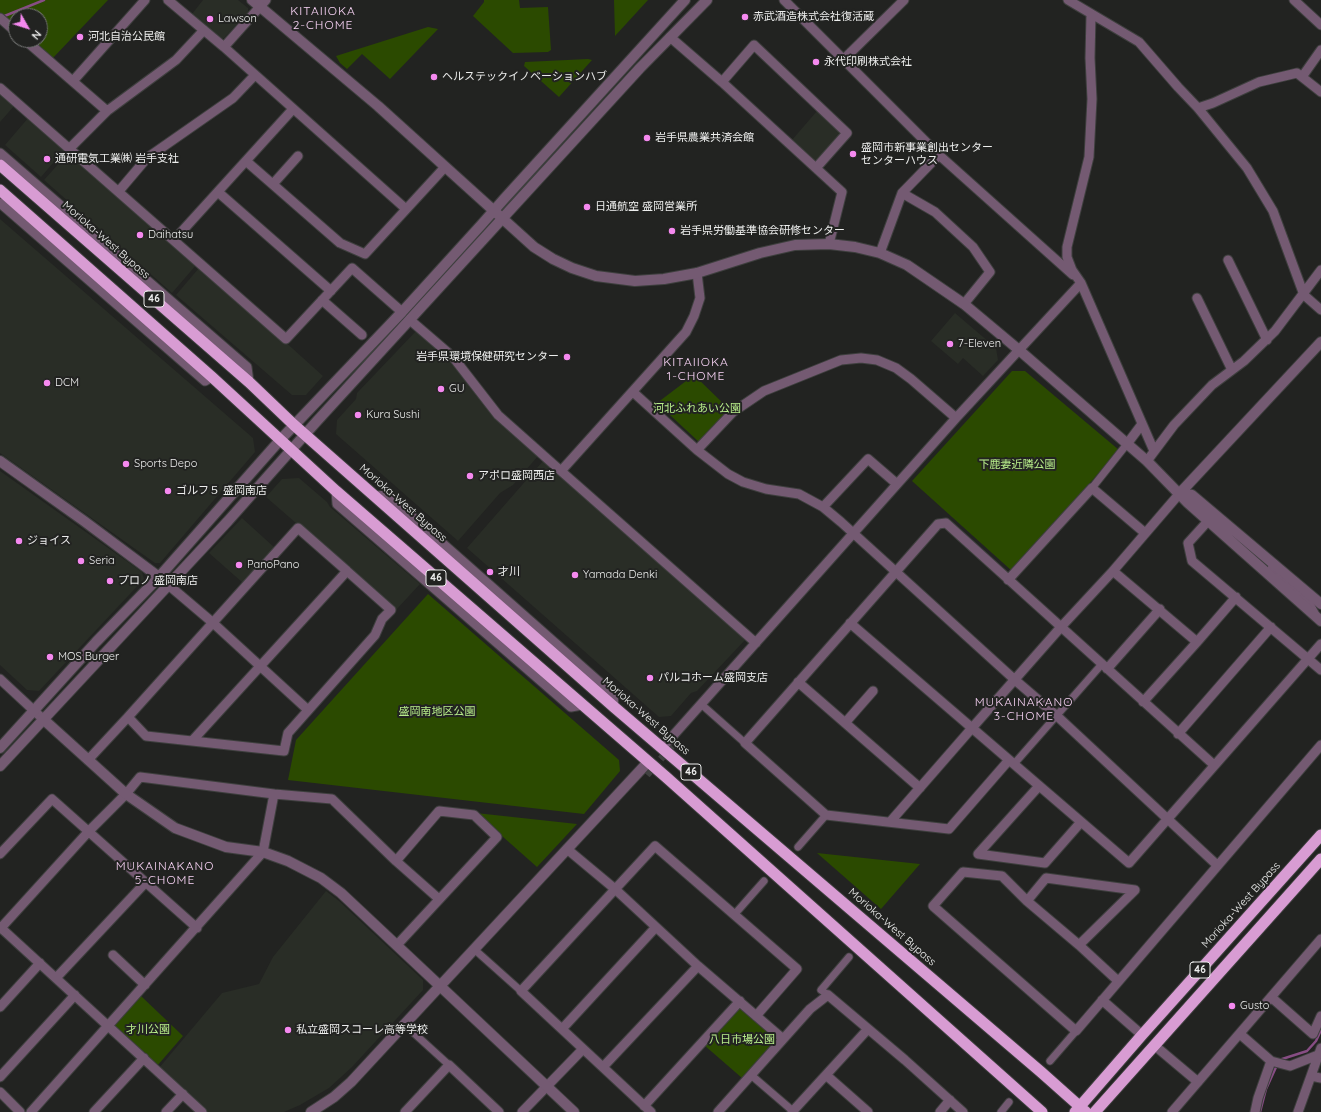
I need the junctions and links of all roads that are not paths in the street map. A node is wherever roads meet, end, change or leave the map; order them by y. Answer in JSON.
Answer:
{"nodes":[{"id":1,"x":145,"y":0,"type":"edge"},
{"id":2,"x":168,"y":0,"type":"edge"},
{"id":3,"x":252,"y":0,"type":"edge"},
{"id":4,"x":686,"y":0,"type":"edge"},
{"id":5,"x":707,"y":0,"type":"edge"},
{"id":6,"x":784,"y":0,"type":"edge"},
{"id":7,"x":904,"y":0,"type":"edge"},
{"id":8,"x":1068,"y":0,"type":"edge"},
{"id":9,"x":1294,"y":0,"type":"edge"},
{"id":10,"x":263,"y":4,"type":"edge"},
{"id":11,"x":1091,"y":15,"type":"junction"},
{"id":12,"x":0,"y":18,"type":"edge"},
{"id":13,"x":8,"y":25,"type":"edge"},
{"id":14,"x":1321,"y":25,"type":"edge"},
{"id":15,"x":204,"y":30,"type":"junction"},
{"id":16,"x":670,"y":38,"type":"junction"},
{"id":17,"x":224,"y":47,"type":"junction"},
{"id":18,"x":34,"y":48,"type":"edge"},
{"id":19,"x":1321,"y":50,"type":"edge"},
{"id":20,"x":844,"y":59,"type":"junction"},
{"id":21,"x":256,"y":76,"type":"junction"},
{"id":22,"x":1302,"y":77,"type":"junction"},
{"id":23,"x":73,"y":81,"type":"junction"},
{"id":24,"x":722,"y":82,"type":"junction"},
{"id":25,"x":0,"y":88,"type":"edge"},
{"id":26,"x":1321,"y":92,"type":"edge"},
{"id":27,"x":1198,"y":108,"type":"junction"},
{"id":28,"x":293,"y":109,"type":"junction"},
{"id":29,"x":107,"y":111,"type":"junction"},
{"id":30,"x":69,"y":149,"type":"junction"},
{"id":31,"x":0,"y":153,"type":"edge"},
{"id":32,"x":939,"y":155,"type":"junction"},
{"id":33,"x":298,"y":156,"type":"dead end"},
{"id":34,"x":246,"y":161,"type":"junction"},
{"id":35,"x":0,"y":165,"type":"edge"},
{"id":36,"x":446,"y":166,"type":"junction"},
{"id":37,"x":816,"y":168,"type":"junction"},
{"id":38,"x":273,"y":184,"type":"junction"},
{"id":39,"x":0,"y":190,"type":"edge"},
{"id":40,"x":119,"y":191,"type":"junction"},
{"id":41,"x":218,"y":192,"type":"junction"},
{"id":42,"x":902,"y":193,"type":"junction"},
{"id":43,"x":0,"y":203,"type":"edge"},
{"id":44,"x":406,"y":209,"type":"junction"},
{"id":45,"x":494,"y":210,"type":"junction"},
{"id":46,"x":503,"y":219,"type":"junction"},
{"id":47,"x":174,"y":240,"type":"junction"},
{"id":48,"x":829,"y":244,"type":"junction"},
{"id":49,"x":880,"y":253,"type":"junction"},
{"id":50,"x":1228,"y":260,"type":"dead end"},
{"id":51,"x":1321,"y":270,"type":"edge"},
{"id":52,"x":697,"y":272,"type":"junction"},
{"id":53,"x":1081,"y":283,"type":"junction"},
{"id":54,"x":331,"y":291,"type":"junction"},
{"id":55,"x":1304,"y":294,"type":"junction"},
{"id":56,"x":1197,"y":298,"type":"dead end"},
{"id":57,"x":322,"y":300,"type":"junction"},
{"id":58,"x":964,"y":304,"type":"junction"},
{"id":59,"x":1321,"y":310,"type":"edge"},
{"id":60,"x":402,"y":312,"type":"junction"},
{"id":61,"x":410,"y":320,"type":"junction"},
{"id":62,"x":362,"y":335,"type":"dead end"},
{"id":63,"x":1267,"y":340,"type":"junction"},
{"id":64,"x":1321,"y":342,"type":"edge"},
{"id":65,"x":1019,"y":350,"type":"junction"},
{"id":66,"x":1232,"y":370,"type":"junction"},
{"id":67,"x":212,"y":377,"type":"junction"},
{"id":68,"x":249,"y":382,"type":"junction"},
{"id":69,"x":633,"y":392,"type":"junction"},
{"id":70,"x":956,"y":418,"type":"junction"},
{"id":71,"x":1142,"y":424,"type":"junction"},
{"id":72,"x":294,"y":425,"type":"junction"},
{"id":73,"x":306,"y":435,"type":"junction"},
{"id":74,"x":281,"y":439,"type":"junction"},
{"id":75,"x":1127,"y":444,"type":"junction"},
{"id":76,"x":292,"y":450,"type":"junction"},
{"id":77,"x":697,"y":450,"type":"junction"},
{"id":78,"x":1154,"y":451,"type":"junction"},
{"id":79,"x":0,"y":461,"type":"edge"},
{"id":80,"x":1147,"y":461,"type":"junction"},
{"id":81,"x":561,"y":471,"type":"junction"},
{"id":82,"x":897,"y":484,"type":"junction"},
{"id":83,"x":1092,"y":488,"type":"junction"},
{"id":84,"x":1180,"y":493,"type":"junction"},
{"id":85,"x":823,"y":507,"type":"junction"},
{"id":86,"x":1208,"y":521,"type":"junction"},
{"id":87,"x":854,"y":533,"type":"junction"},
{"id":88,"x":1145,"y":534,"type":"junction"},
{"id":89,"x":1274,"y":564,"type":"junction"},
{"id":90,"x":346,"y":571,"type":"junction"},
{"id":91,"x":1113,"y":571,"type":"junction"},
{"id":92,"x":895,"y":572,"type":"junction"},
{"id":93,"x":159,"y":577,"type":"junction"},
{"id":94,"x":1008,"y":580,"type":"junction"},
{"id":95,"x":168,"y":584,"type":"junction"},
{"id":96,"x":1236,"y":598,"type":"junction"},
{"id":97,"x":1321,"y":604,"type":"edge"},
{"id":98,"x":1160,"y":610,"type":"junction"},
{"id":99,"x":1318,"y":618,"type":"edge"},
{"id":100,"x":212,"y":622,"type":"junction"},
{"id":101,"x":850,"y":624,"type":"junction"},
{"id":102,"x":1061,"y":627,"type":"junction"},
{"id":103,"x":1271,"y":627,"type":"junction"},
{"id":104,"x":1197,"y":642,"type":"junction"},
{"id":105,"x":756,"y":643,"type":"junction"},
{"id":106,"x":1321,"y":644,"type":"edge"},
{"id":107,"x":1308,"y":658,"type":"junction"},
{"id":108,"x":260,"y":665,"type":"junction"},
{"id":109,"x":1105,"y":667,"type":"junction"},
{"id":110,"x":1321,"y":670,"type":"edge"},
{"id":111,"x":0,"y":679,"type":"edge"},
{"id":112,"x":1015,"y":680,"type":"junction"},
{"id":113,"x":798,"y":682,"type":"junction"},
{"id":114,"x":873,"y":691,"type":"dead end"},
{"id":115,"x":1142,"y":702,"type":"junction"},
{"id":116,"x":701,"y":704,"type":"junction"},
{"id":117,"x":308,"y":710,"type":"junction"},
{"id":118,"x":34,"y":711,"type":"junction"},
{"id":119,"x":1057,"y":716,"type":"junction"},
{"id":120,"x":128,"y":717,"type":"junction"},
{"id":121,"x":43,"y":720,"type":"junction"},
{"id":122,"x":845,"y":723,"type":"junction"},
{"id":123,"x":972,"y":728,"type":"junction"},
{"id":124,"x":1178,"y":734,"type":"junction"},
{"id":125,"x":192,"y":740,"type":"junction"},
{"id":126,"x":745,"y":742,"type":"junction"},
{"id":127,"x":1321,"y":745,"type":"edge"},
{"id":128,"x":0,"y":748,"type":"edge"},
{"id":129,"x":662,"y":748,"type":"junction"},
{"id":130,"x":88,"y":760,"type":"junction"},
{"id":131,"x":648,"y":762,"type":"junction"},
{"id":132,"x":1011,"y":762,"type":"junction"},
{"id":133,"x":1214,"y":765,"type":"junction"},
{"id":134,"x":0,"y":766,"type":"edge"},
{"id":135,"x":1039,"y":786,"type":"junction"},
{"id":136,"x":920,"y":788,"type":"junction"},
{"id":137,"x":126,"y":794,"type":"junction"},
{"id":138,"x":274,"y":794,"type":"junction"},
{"id":139,"x":826,"y":814,"type":"junction"},
{"id":140,"x":1168,"y":818,"type":"junction"},
{"id":141,"x":890,"y":822,"type":"junction"},
{"id":142,"x":1081,"y":822,"type":"junction"},
{"id":143,"x":89,"y":832,"type":"junction"},
{"id":144,"x":1321,"y":835,"type":"edge"},
{"id":145,"x":798,"y":847,"type":"dead end"},
{"id":146,"x":567,"y":849,"type":"junction"},
{"id":147,"x":263,"y":852,"type":"junction"},
{"id":148,"x":0,"y":854,"type":"edge"},
{"id":149,"x":1321,"y":859,"type":"edge"},
{"id":150,"x":396,"y":861,"type":"junction"},
{"id":151,"x":1217,"y":865,"type":"junction"},
{"id":152,"x":764,"y":881,"type":"dead end"},
{"id":153,"x":146,"y":882,"type":"junction"},
{"id":154,"x":615,"y":889,"type":"junction"},
{"id":155,"x":439,"y":899,"type":"junction"},
{"id":156,"x":1027,"y":901,"type":"junction"},
{"id":157,"x":734,"y":915,"type":"junction"},
{"id":158,"x":656,"y":927,"type":"junction"},
{"id":159,"x":0,"y":928,"type":"edge"},
{"id":160,"x":197,"y":928,"type":"junction"},
{"id":161,"x":1321,"y":939,"type":"edge"},
{"id":162,"x":397,"y":945,"type":"junction"},
{"id":163,"x":1079,"y":945,"type":"junction"},
{"id":164,"x":474,"y":950,"type":"junction"},
{"id":165,"x":113,"y":955,"type":"dead end"},
{"id":166,"x":849,"y":957,"type":"dead end"},
{"id":167,"x":40,"y":963,"type":"junction"},
{"id":168,"x":698,"y":966,"type":"junction"},
{"id":169,"x":56,"y":978,"type":"junction"},
{"id":170,"x":1118,"y":981,"type":"junction"},
{"id":171,"x":145,"y":985,"type":"junction"},
{"id":172,"x":440,"y":986,"type":"junction"},
{"id":173,"x":521,"y":991,"type":"junction"},
{"id":174,"x":75,"y":995,"type":"junction"},
{"id":175,"x":828,"y":996,"type":"junction"},
{"id":176,"x":1271,"y":997,"type":"junction"},
{"id":177,"x":1102,"y":1000,"type":"junction"},
{"id":178,"x":740,"y":1001,"type":"junction"},
{"id":179,"x":0,"y":1007,"type":"edge"},
{"id":180,"x":756,"y":1016,"type":"junction"},
{"id":181,"x":1321,"y":1016,"type":"edge"},
{"id":182,"x":405,"y":1025,"type":"junction"},
{"id":183,"x":109,"y":1026,"type":"junction"},
{"id":184,"x":562,"y":1029,"type":"junction"},
{"id":185,"x":868,"y":1029,"type":"junction"},
{"id":186,"x":1076,"y":1031,"type":"junction"},
{"id":187,"x":1240,"y":1034,"type":"junction"},
{"id":188,"x":1142,"y":1035,"type":"junction"},
{"id":189,"x":783,"y":1039,"type":"junction"},
{"id":190,"x":1154,"y":1045,"type":"junction"},
{"id":191,"x":583,"y":1049,"type":"junction"},
{"id":192,"x":1319,"y":1052,"type":"edge"},
{"id":193,"x":144,"y":1058,"type":"junction"},
{"id":194,"x":1050,"y":1061,"type":"dead end"},
{"id":195,"x":1271,"y":1061,"type":"junction"},
{"id":196,"x":449,"y":1065,"type":"junction"},
{"id":197,"x":603,"y":1067,"type":"junction"},
{"id":198,"x":751,"y":1075,"type":"junction"},
{"id":199,"x":826,"y":1075,"type":"junction"},
{"id":200,"x":1311,"y":1076,"type":"junction"},
{"id":201,"x":0,"y":1077,"type":"edge"},
{"id":202,"x":1321,"y":1078,"type":"edge"},
{"id":203,"x":1198,"y":1082,"type":"junction"},
{"id":204,"x":548,"y":1086,"type":"junction"},
{"id":205,"x":0,"y":1092,"type":"edge"},
{"id":206,"x":183,"y":1094,"type":"junction"},
{"id":207,"x":950,"y":1100,"type":"junction"},
{"id":208,"x":1009,"y":1102,"type":"dead end"},
{"id":209,"x":491,"y":1105,"type":"junction"},
{"id":210,"x":647,"y":1109,"type":"edge"},
{"id":211,"x":1080,"y":1110,"type":"edge"},
{"id":212,"x":315,"y":1111,"type":"edge"},
{"id":213,"x":20,"y":1112,"type":"edge"},
{"id":214,"x":31,"y":1112,"type":"edge"},
{"id":215,"x":94,"y":1112,"type":"edge"},
{"id":216,"x":166,"y":1112,"type":"edge"},
{"id":217,"x":202,"y":1112,"type":"edge"},
{"id":218,"x":405,"y":1112,"type":"edge"},
{"id":219,"x":484,"y":1112,"type":"edge"},
{"id":220,"x":499,"y":1112,"type":"edge"},
{"id":221,"x":522,"y":1112,"type":"edge"},
{"id":222,"x":574,"y":1112,"type":"edge"},
{"id":223,"x":718,"y":1112,"type":"edge"},
{"id":224,"x":793,"y":1112,"type":"edge"},
{"id":225,"x":868,"y":1112,"type":"edge"},
{"id":226,"x":940,"y":1112,"type":"edge"},
{"id":227,"x":963,"y":1112,"type":"edge"},
{"id":228,"x":1001,"y":1112,"type":"edge"},
{"id":229,"x":1042,"y":1112,"type":"edge"},
{"id":230,"x":1095,"y":1112,"type":"edge"},
{"id":231,"x":1172,"y":1112,"type":"edge"},
{"id":232,"x":1256,"y":1112,"type":"edge"},
{"id":233,"x":1298,"y":1112,"type":"edge"}],
"edges":[{"from":1,"to":23,"type":"street"},
{"from":2,"to":15,"type":"street"},
{"from":3,"to":10,"type":"street"},
{"from":4,"to":45,"type":"street"},
{"from":5,"to":16,"type":"street"},
{"from":6,"to":20,"type":"street"},
{"from":7,"to":20,"type":"street"},
{"from":8,"to":11,"type":"street"},
{"from":9,"to":14,"type":"street"},
{"from":10,"to":17,"type":"street"},
{"from":10,"to":36,"type":"street"},
{"from":11,"to":27,"type":"street"},
{"from":11,"to":53,"type":"street"},
{"from":12,"to":13,"type":"street"},
{"from":15,"to":17,"type":"street"},
{"from":15,"to":29,"type":"street"},
{"from":16,"to":24,"type":"street"},
{"from":16,"to":46,"type":"street"},
{"from":17,"to":21,"type":"street"},
{"from":18,"to":23,"type":"street"},
{"from":19,"to":22,"type":"street"},
{"from":20,"to":32,"type":"street"},
{"from":21,"to":28,"type":"street"},
{"from":21,"to":40,"type":"street"},
{"from":22,"to":26,"type":"street"},
{"from":22,"to":27,"type":"street"},
{"from":23,"to":29,"type":"street"},
{"from":24,"to":37,"type":"street"},
{"from":24,"to":37,"type":"street"},
{"from":25,"to":30,"type":"street"},
{"from":27,"to":55,"type":"street"},
{"from":28,"to":34,"type":"street"},
{"from":28,"to":44,"type":"street"},
{"from":29,"to":30,"type":"street"},
{"from":30,"to":40,"type":"street"},
{"from":31,"to":68,"type":"street"},
{"from":32,"to":42,"type":"street"},
{"from":32,"to":53,"type":"street"},
{"from":33,"to":38,"type":"street"},
{"from":34,"to":38,"type":"street"},
{"from":34,"to":41,"type":"street"},
{"from":35,"to":68,"type":"highway","name":"Morioka-West Bypass","number":"46"},
{"from":36,"to":44,"type":"street"},
{"from":36,"to":45,"type":"street"},
{"from":37,"to":48,"type":"street"},
{"from":38,"to":44,"type":"street"},
{"from":39,"to":67,"type":"highway","number":"46"},
{"from":40,"to":47,"type":"street"},
{"from":41,"to":47,"type":"street"},
{"from":41,"to":54,"type":"street"},
{"from":42,"to":49,"type":"street"},
{"from":42,"to":58,"type":"street"},
{"from":43,"to":67,"type":"street"},
{"from":45,"to":46,"type":"street"},
{"from":45,"to":60,"type":"street"},
{"from":46,"to":52,"type":"street"},
{"from":46,"to":61,"type":"street"},
{"from":47,"to":57,"type":"street"},
{"from":48,"to":49,"type":"street"},
{"from":48,"to":52,"type":"street"},
{"from":49,"to":58,"type":"street"},
{"from":50,"to":63,"type":"street"},
{"from":51,"to":55,"type":"street"},
{"from":52,"to":69,"type":"street"},
{"from":53,"to":65,"type":"street"},
{"from":53,"to":71,"type":"street"},
{"from":54,"to":57,"type":"street"},
{"from":54,"to":60,"type":"street"},
{"from":55,"to":59,"type":"street"},
{"from":55,"to":63,"type":"street"},
{"from":56,"to":66,"type":"street"},
{"from":57,"to":62,"type":"street"},
{"from":58,"to":65,"type":"street"},
{"from":60,"to":72,"type":"street"},
{"from":61,"to":73,"type":"street"},
{"from":61,"to":81,"type":"street"},
{"from":63,"to":66,"type":"street"},
{"from":64,"to":84,"type":"street"},
{"from":65,"to":70,"type":"street"},
{"from":65,"to":75,"type":"street"},
{"from":66,"to":78,"type":"street"},
{"from":67,"to":74,"type":"highway","number":"46"},
{"from":68,"to":72,"type":"highway","name":"Morioka-West Bypass","number":"46"},
{"from":69,"to":77,"type":"street"},
{"from":69,"to":81,"type":"street"},
{"from":70,"to":77,"type":"street"},
{"from":70,"to":82,"type":"street"},
{"from":71,"to":75,"type":"street"},
{"from":71,"to":78,"type":"street"},
{"from":72,"to":73,"type":"highway","name":"Morioka-West Bypass","number":"46"},
{"from":72,"to":74,"type":"street"},
{"from":73,"to":76,"type":"street"},
{"from":73,"to":129,"type":"highway","name":"Morioka-West Bypass","number":"46"},
{"from":74,"to":76,"type":"highway","number":"46"},
{"from":74,"to":93,"type":"street"},
{"from":75,"to":80,"type":"street"},
{"from":75,"to":83,"type":"street"},
{"from":76,"to":95,"type":"street"},
{"from":76,"to":131,"type":"highway","number":"46"},
{"from":77,"to":85,"type":"street"},
{"from":78,"to":80,"type":"street"},
{"from":79,"to":93,"type":"street"},
{"from":80,"to":84,"type":"street"},
{"from":81,"to":105,"type":"street"},
{"from":82,"to":85,"type":"street"},
{"from":82,"to":87,"type":"street"},
{"from":83,"to":88,"type":"street"},
{"from":83,"to":94,"type":"street"},
{"from":84,"to":86,"type":"street"},
{"from":84,"to":88,"type":"street"},
{"from":84,"to":89,"type":"street"},
{"from":85,"to":87,"type":"street"},
{"from":86,"to":96,"type":"street"},
{"from":86,"to":99,"type":"street"},
{"from":87,"to":92,"type":"street"},
{"from":87,"to":105,"type":"street"},
{"from":88,"to":91,"type":"street"},
{"from":89,"to":97,"type":"street"},
{"from":89,"to":99,"type":"street"},
{"from":90,"to":100,"type":"street"},
{"from":90,"to":108,"type":"street"},
{"from":90,"to":117,"type":"street"},
{"from":91,"to":98,"type":"street"},
{"from":91,"to":102,"type":"street"},
{"from":92,"to":94,"type":"street"},
{"from":92,"to":101,"type":"street"},
{"from":92,"to":112,"type":"street"},
{"from":93,"to":95,"type":"street"},
{"from":93,"to":118,"type":"street"},
{"from":94,"to":102,"type":"street"},
{"from":95,"to":100,"type":"street"},
{"from":95,"to":121,"type":"street"},
{"from":96,"to":103,"type":"street"},
{"from":96,"to":104,"type":"street"},
{"from":98,"to":104,"type":"street"},
{"from":98,"to":109,"type":"street"},
{"from":100,"to":108,"type":"street"},
{"from":100,"to":120,"type":"street"},
{"from":101,"to":113,"type":"street"},
{"from":101,"to":123,"type":"street"},
{"from":102,"to":109,"type":"street"},
{"from":102,"to":112,"type":"street"},
{"from":103,"to":107,"type":"street"},
{"from":103,"to":124,"type":"street"},
{"from":104,"to":115,"type":"street"},
{"from":105,"to":116,"type":"street"},
{"from":106,"to":107,"type":"street"},
{"from":107,"to":110,"type":"street"},
{"from":107,"to":133,"type":"street"},
{"from":108,"to":117,"type":"street"},
{"from":108,"to":125,"type":"street"},
{"from":109,"to":115,"type":"street"},
{"from":109,"to":119,"type":"street"},
{"from":111,"to":118,"type":"street"},
{"from":112,"to":119,"type":"street"},
{"from":112,"to":123,"type":"street"},
{"from":113,"to":122,"type":"street"},
{"from":113,"to":126,"type":"street"},
{"from":114,"to":122,"type":"street"},
{"from":115,"to":124,"type":"street"},
{"from":116,"to":126,"type":"street"},
{"from":116,"to":129,"type":"street"},
{"from":117,"to":125,"type":"street"},
{"from":118,"to":121,"type":"street"},
{"from":118,"to":128,"type":"street"},
{"from":119,"to":132,"type":"street"},
{"from":119,"to":140,"type":"street"},
{"from":120,"to":125,"type":"street"},
{"from":120,"to":130,"type":"street"},
{"from":121,"to":130,"type":"street"},
{"from":121,"to":134,"type":"street"},
{"from":122,"to":136,"type":"street"},
{"from":123,"to":132,"type":"street"},
{"from":123,"to":136,"type":"street"},
{"from":124,"to":133,"type":"street"},
{"from":126,"to":139,"type":"street"},
{"from":127,"to":151,"type":"street"},
{"from":129,"to":211,"type":"highway","name":"Morioka-West Bypass","number":"46"},
{"from":130,"to":137,"type":"street"},
{"from":131,"to":146,"type":"street"},
{"from":131,"to":229,"type":"highway","number":"46"},
{"from":132,"to":135,"type":"street"},
{"from":132,"to":141,"type":"street"},
{"from":133,"to":140,"type":"street"},
{"from":135,"to":142,"type":"street"},
{"from":135,"to":142,"type":"street"},
{"from":136,"to":141,"type":"street"},
{"from":137,"to":138,"type":"street"},
{"from":137,"to":143,"type":"street"},
{"from":137,"to":147,"type":"street"},
{"from":138,"to":147,"type":"street"},
{"from":138,"to":150,"type":"street"},
{"from":139,"to":141,"type":"street"},
{"from":139,"to":145,"type":"street"},
{"from":140,"to":142,"type":"street"},
{"from":140,"to":151,"type":"street"},
{"from":143,"to":148,"type":"street"},
{"from":143,"to":153,"type":"street"},
{"from":143,"to":159,"type":"street"},
{"from":144,"to":188,"type":"highway","name":"Morioka-West Bypass","number":"46"},
{"from":146,"to":154,"type":"street"},
{"from":146,"to":164,"type":"street"},
{"from":147,"to":160,"type":"street"},
{"from":147,"to":162,"type":"street"},
{"from":149,"to":190,"type":"highway","number":"46"},
{"from":150,"to":155,"type":"street"},
{"from":150,"to":155,"type":"street"},
{"from":151,"to":170,"type":"street"},
{"from":152,"to":157,"type":"street"},
{"from":153,"to":160,"type":"street"},
{"from":153,"to":169,"type":"street"},
{"from":154,"to":157,"type":"street"},
{"from":154,"to":158,"type":"street"},
{"from":154,"to":173,"type":"street"},
{"from":155,"to":162,"type":"street"},
{"from":156,"to":163,"type":"street"},
{"from":156,"to":163,"type":"street"},
{"from":156,"to":186,"type":"street"},
{"from":157,"to":180,"type":"street"},
{"from":158,"to":168,"type":"street"},
{"from":158,"to":184,"type":"street"},
{"from":159,"to":167,"type":"street"},
{"from":160,"to":171,"type":"street"},
{"from":161,"to":176,"type":"street"},
{"from":162,"to":172,"type":"street"},
{"from":163,"to":170,"type":"street"},
{"from":164,"to":172,"type":"street"},
{"from":164,"to":173,"type":"street"},
{"from":165,"to":171,"type":"street"},
{"from":166,"to":175,"type":"street"},
{"from":167,"to":169,"type":"street"},
{"from":167,"to":179,"type":"street"},
{"from":168,"to":178,"type":"street"},
{"from":168,"to":197,"type":"street"},
{"from":169,"to":174,"type":"street"},
{"from":170,"to":177,"type":"street"},
{"from":171,"to":183,"type":"street"},
{"from":172,"to":182,"type":"street"},
{"from":172,"to":204,"type":"street"},
{"from":173,"to":184,"type":"street"},
{"from":174,"to":183,"type":"street"},
{"from":174,"to":201,"type":"street"},
{"from":175,"to":185,"type":"street"},
{"from":175,"to":189,"type":"street"},
{"from":176,"to":181,"type":"street"},
{"from":176,"to":187,"type":"street"},
{"from":177,"to":186,"type":"street"},
{"from":177,"to":188,"type":"street"},
{"from":178,"to":180,"type":"street"},
{"from":178,"to":210,"type":"street"},
{"from":180,"to":189,"type":"street"},
{"from":182,"to":196,"type":"street"},
{"from":182,"to":212,"type":"street"},
{"from":183,"to":193,"type":"street"},
{"from":183,"to":214,"type":"street"},
{"from":184,"to":191,"type":"street"},
{"from":185,"to":199,"type":"street"},
{"from":185,"to":207,"type":"street"},
{"from":186,"to":194,"type":"street"},
{"from":187,"to":195,"type":"street"},
{"from":187,"to":203,"type":"street"},
{"from":188,"to":211,"type":"highway","name":"Morioka-West Bypass","number":"46"},
{"from":189,"to":198,"type":"street"},
{"from":190,"to":203,"type":"street"},
{"from":190,"to":230,"type":"highway","number":"46"},
{"from":191,"to":197,"type":"street"},
{"from":191,"to":204,"type":"street"},
{"from":192,"to":195,"type":"street"},
{"from":192,"to":200,"type":"street"},
{"from":193,"to":206,"type":"street"},
{"from":193,"to":215,"type":"street"},
{"from":195,"to":232,"type":"street"},
{"from":196,"to":209,"type":"street"},
{"from":196,"to":218,"type":"street"},
{"from":197,"to":210,"type":"street"},
{"from":198,"to":223,"type":"street"},
{"from":198,"to":224,"type":"street"},
{"from":199,"to":224,"type":"street"},
{"from":199,"to":225,"type":"street"},
{"from":200,"to":202,"type":"street"},
{"from":200,"to":233,"type":"street"},
{"from":203,"to":231,"type":"street"},
{"from":204,"to":221,"type":"street"},
{"from":204,"to":222,"type":"street"},
{"from":205,"to":213,"type":"street"},
{"from":206,"to":216,"type":"street"},
{"from":206,"to":217,"type":"street"},
{"from":207,"to":226,"type":"street"},
{"from":207,"to":227,"type":"street"},
{"from":208,"to":228,"type":"street"},
{"from":209,"to":219,"type":"street"},
{"from":209,"to":220,"type":"street"}]}
